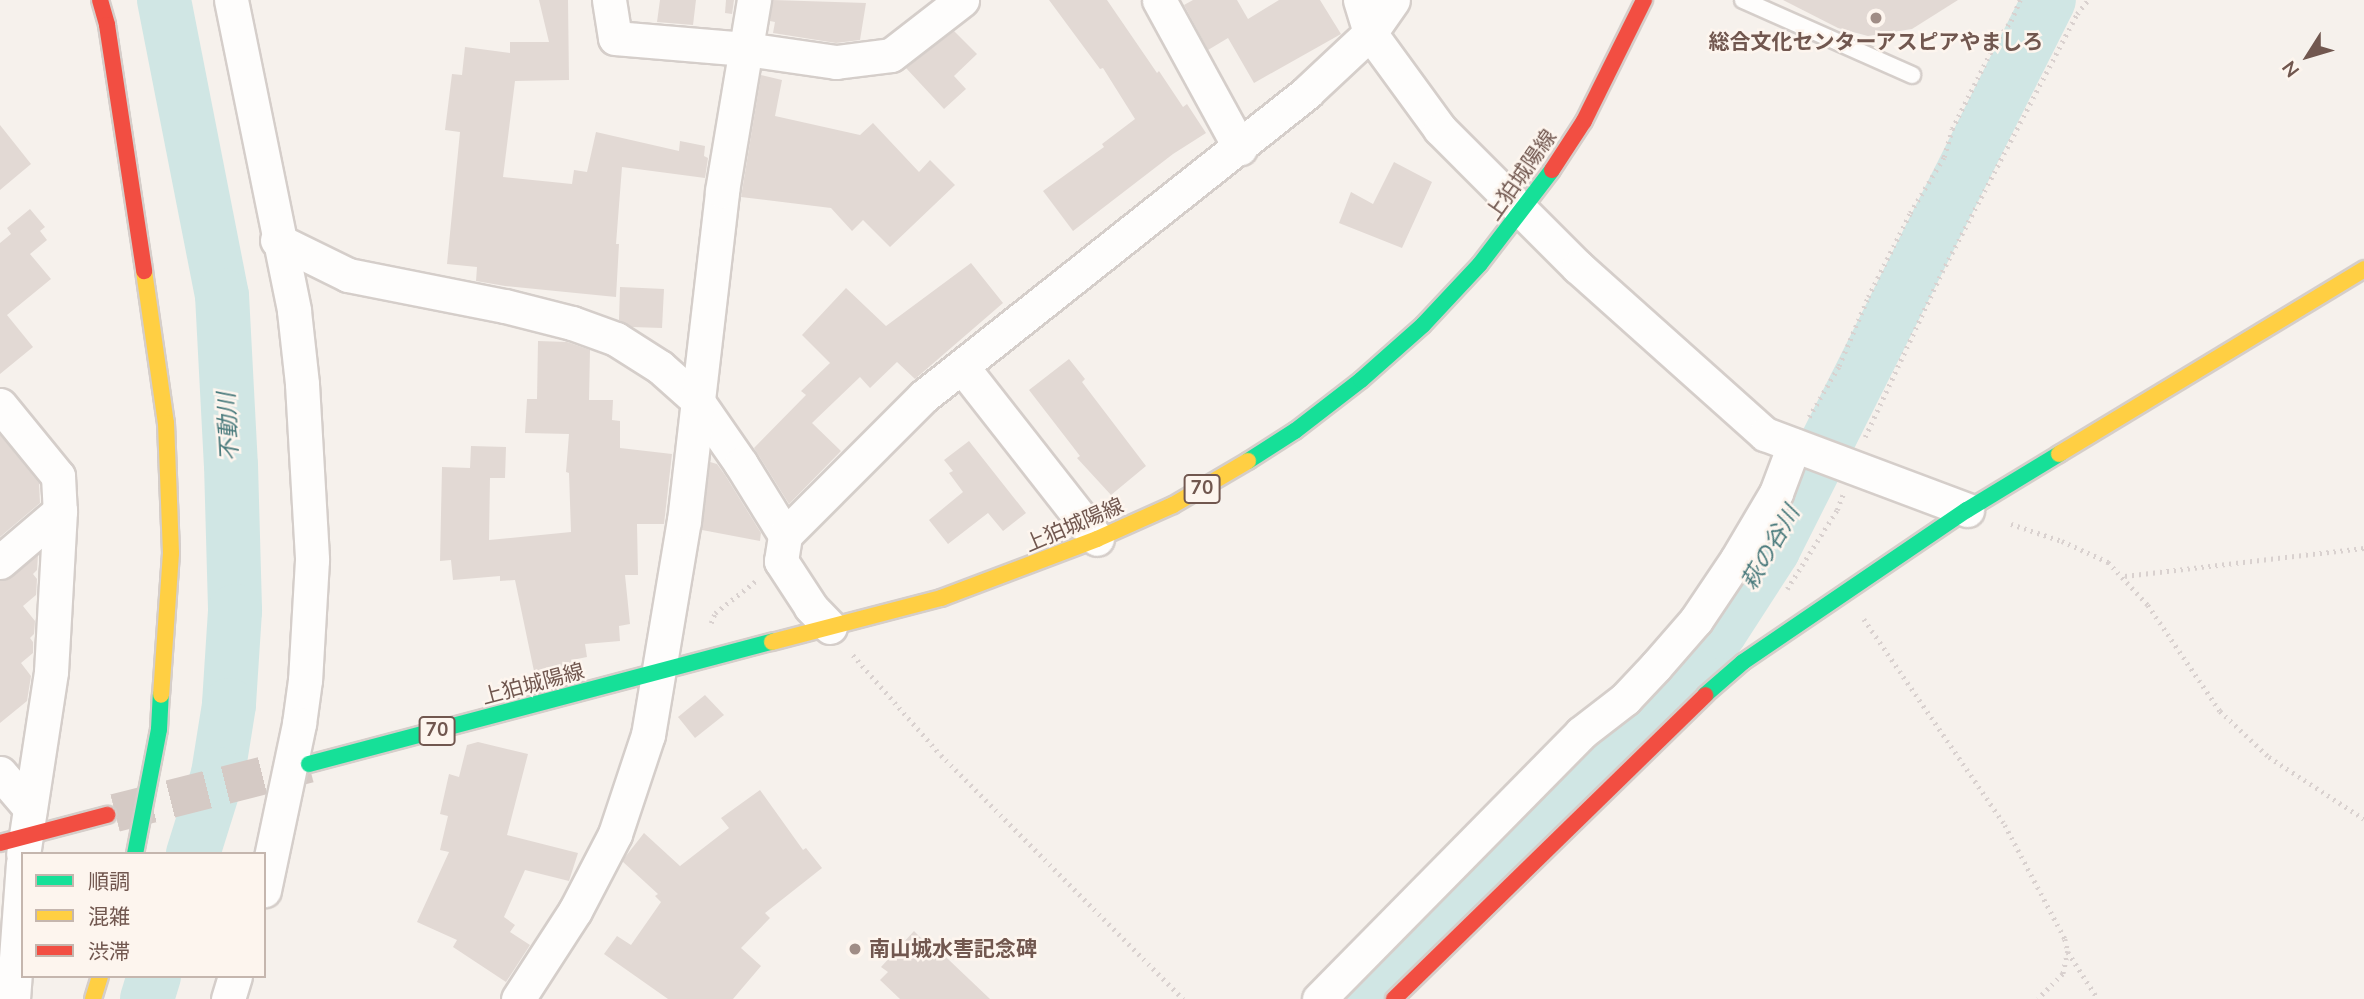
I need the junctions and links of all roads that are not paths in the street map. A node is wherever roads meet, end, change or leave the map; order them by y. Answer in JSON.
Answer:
{"nodes":[{"id":1,"x":100,"y":0,"type":"edge"},
{"id":2,"x":231,"y":0,"type":"edge"},
{"id":3,"x":609,"y":0,"type":"edge"},
{"id":4,"x":754,"y":0,"type":"edge"},
{"id":5,"x":962,"y":0,"type":"edge"},
{"id":6,"x":1159,"y":0,"type":"edge"},
{"id":7,"x":1360,"y":0,"type":"edge"},
{"id":8,"x":1393,"y":0,"type":"edge"},
{"id":9,"x":1644,"y":0,"type":"edge"},
{"id":10,"x":1742,"y":0,"type":"edge"},
{"id":11,"x":1370,"y":33,"type":"junction"},
{"id":12,"x":746,"y":49,"type":"junction"},
{"id":13,"x":1912,"y":75,"type":"dead end"},
{"id":14,"x":1240,"y":148,"type":"junction"},
{"id":15,"x":1523,"y":210,"type":"junction"},
{"id":16,"x":277,"y":240,"type":"junction"},
{"id":17,"x":2364,"y":269,"type":"edge"},
{"id":18,"x":963,"y":368,"type":"junction"},
{"id":19,"x":696,"y":399,"type":"junction"},
{"id":20,"x":0,"y":405,"type":"edge"},
{"id":21,"x":1799,"y":447,"type":"junction"},
{"id":22,"x":1967,"y":510,"type":"junction"},
{"id":23,"x":60,"y":511,"type":"junction"},
{"id":24,"x":1097,"y":539,"type":"junction"},
{"id":25,"x":783,"y":548,"type":"junction"},
{"id":26,"x":0,"y":562,"type":"edge"},
{"id":27,"x":830,"y":627,"type":"junction"},
{"id":28,"x":657,"y":671,"type":"junction"},
{"id":29,"x":309,"y":764,"type":"tunnel mouth"},
{"id":30,"x":0,"y":773,"type":"edge"},
{"id":31,"x":107,"y":815,"type":"tunnel mouth"},
{"id":32,"x":20,"y":841,"type":"edge"},
{"id":33,"x":135,"y":852,"type":"edge"},
{"id":34,"x":266,"y":881,"type":"edge"},
{"id":35,"x":8,"y":963,"type":"edge"},
{"id":36,"x":99,"y":978,"type":"edge"},
{"id":37,"x":234,"y":978,"type":"edge"},
{"id":38,"x":13,"y":999,"type":"edge"},
{"id":39,"x":93,"y":999,"type":"edge"},
{"id":40,"x":228,"y":999,"type":"edge"},
{"id":41,"x":518,"y":999,"type":"edge"},
{"id":42,"x":1319,"y":999,"type":"edge"},
{"id":43,"x":1394,"y":999,"type":"edge"}],
"edges":[{"from":1,"to":33,"type":"street"},
{"from":2,"to":16,"type":"street"},
{"from":3,"to":12,"type":"street"},
{"from":4,"to":12,"type":"street"},
{"from":5,"to":12,"type":"street"},
{"from":6,"to":14,"type":"street"},
{"from":7,"to":11,"type":"street"},
{"from":8,"to":11,"type":"street"},
{"from":9,"to":15,"type":"street","name":"上狛城陽線","number":"70"},
{"from":10,"to":13,"type":"lane"},
{"from":11,"to":14,"type":"street"},
{"from":11,"to":15,"type":"street"},
{"from":12,"to":19,"type":"street"},
{"from":14,"to":18,"type":"street"},
{"from":15,"to":21,"type":"street"},
{"from":15,"to":24,"type":"street","name":"上狛城陽線","number":"70"},
{"from":16,"to":19,"type":"street"},
{"from":16,"to":34,"type":"street"},
{"from":17,"to":22,"type":"street"},
{"from":18,"to":24,"type":"street"},
{"from":18,"to":25,"type":"street"},
{"from":19,"to":25,"type":"street"},
{"from":19,"to":28,"type":"street"},
{"from":20,"to":23,"type":"street"},
{"from":21,"to":22,"type":"street"},
{"from":21,"to":42,"type":"street"},
{"from":22,"to":43,"type":"street"},
{"from":23,"to":26,"type":"street"},
{"from":23,"to":32,"type":"street"},
{"from":24,"to":27,"type":"street","name":"上狛城陽線","number":"70"},
{"from":25,"to":27,"type":"street"},
{"from":27,"to":28,"type":"street","name":"上狛城陽線","number":"70"},
{"from":28,"to":29,"type":"street","name":"上狛城陽線","number":"70"},
{"from":28,"to":41,"type":"street"},
{"from":30,"to":32,"type":"street"},
{"from":31,"to":32,"type":"street"},
{"from":32,"to":35,"type":"street"},
{"from":35,"to":38,"type":"street"},
{"from":36,"to":39,"type":"street"},
{"from":37,"to":40,"type":"street"}]}
